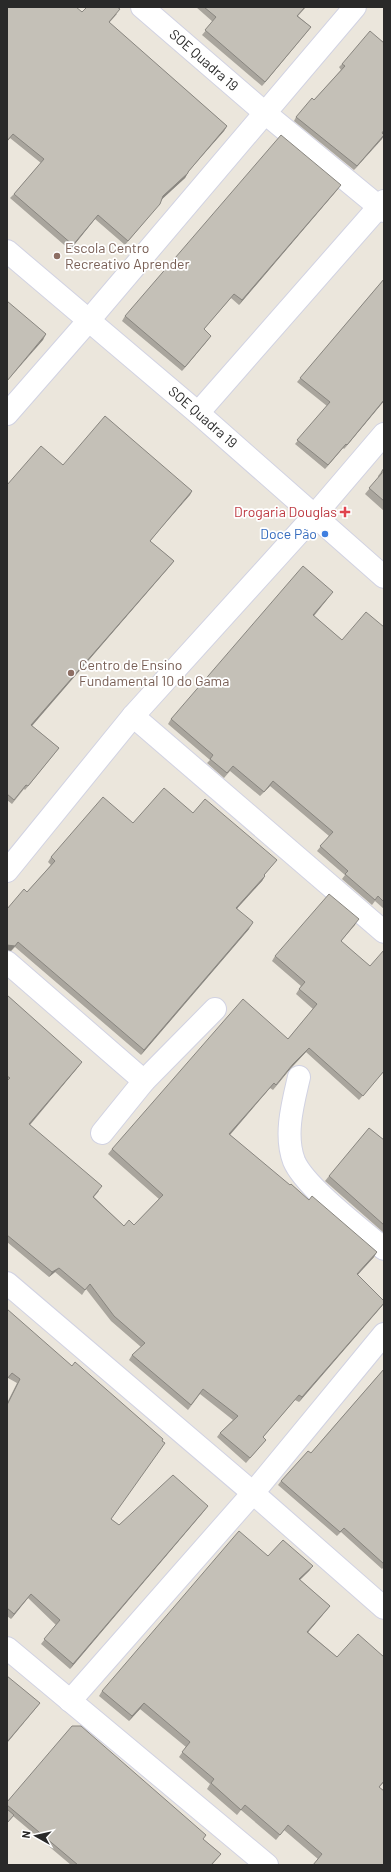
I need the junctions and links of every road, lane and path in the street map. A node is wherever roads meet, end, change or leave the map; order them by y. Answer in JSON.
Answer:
{"nodes":[{"id":1,"x":142,"y":7,"type":"edge"},
{"id":2,"x":355,"y":7,"type":"edge"},
{"id":3,"x":265,"y":113,"type":"junction"},
{"id":4,"x":382,"y":206,"type":"edge"},
{"id":5,"x":7,"y":251,"type":"edge"},
{"id":6,"x":90,"y":320,"type":"junction"},
{"id":7,"x":198,"y":412,"type":"junction"},
{"id":8,"x":7,"y":414,"type":"edge"},
{"id":9,"x":384,"y":434,"type":"edge"},
{"id":10,"x":314,"y":516,"type":"junction"},
{"id":11,"x":384,"y":577,"type":"edge"},
{"id":12,"x":134,"y":716,"type":"junction"},
{"id":13,"x":7,"y":871,"type":"edge"},
{"id":14,"x":384,"y":932,"type":"edge"},
{"id":15,"x":7,"y":962,"type":"edge"},
{"id":16,"x":215,"y":1009,"type":"dead end"},
{"id":17,"x":299,"y":1077,"type":"dead end"},
{"id":18,"x":144,"y":1081,"type":"junction"},
{"id":19,"x":102,"y":1133,"type":"dead end"},
{"id":20,"x":384,"y":1249,"type":"edge"},
{"id":21,"x":7,"y":1283,"type":"edge"},
{"id":22,"x":384,"y":1334,"type":"edge"},
{"id":23,"x":253,"y":1493,"type":"junction"},
{"id":24,"x":384,"y":1608,"type":"edge"},
{"id":25,"x":7,"y":1648,"type":"edge"},
{"id":26,"x":70,"y":1701,"type":"junction"},
{"id":27,"x":267,"y":1865,"type":"edge"}],
"edges":[{"from":1,"to":3,"type":"street","name":"SOE Quadra 19"},
{"from":2,"to":3,"type":"street"},
{"from":3,"to":4,"type":"street","name":"SOE Quadra 19"},
{"from":3,"to":6,"type":"street"},
{"from":4,"to":7,"type":"street"},
{"from":5,"to":6,"type":"street","name":"SOE Quadra 19"},
{"from":6,"to":7,"type":"street","name":"SOE Quadra 19"},
{"from":6,"to":8,"type":"street"},
{"from":7,"to":10,"type":"street","name":"SOE Quadra 19"},
{"from":9,"to":10,"type":"street"},
{"from":10,"to":11,"type":"street","name":"SOE Quadra 19"},
{"from":10,"to":12,"type":"street"},
{"from":12,"to":13,"type":"street"},
{"from":12,"to":14,"type":"street"},
{"from":15,"to":18,"type":"street"},
{"from":16,"to":18,"type":"street"},
{"from":17,"to":20,"type":"street"},
{"from":18,"to":19,"type":"street"},
{"from":21,"to":23,"type":"street"},
{"from":22,"to":23,"type":"street"},
{"from":23,"to":24,"type":"street"},
{"from":23,"to":26,"type":"street"},
{"from":25,"to":26,"type":"street"},
{"from":26,"to":27,"type":"street"}]}
